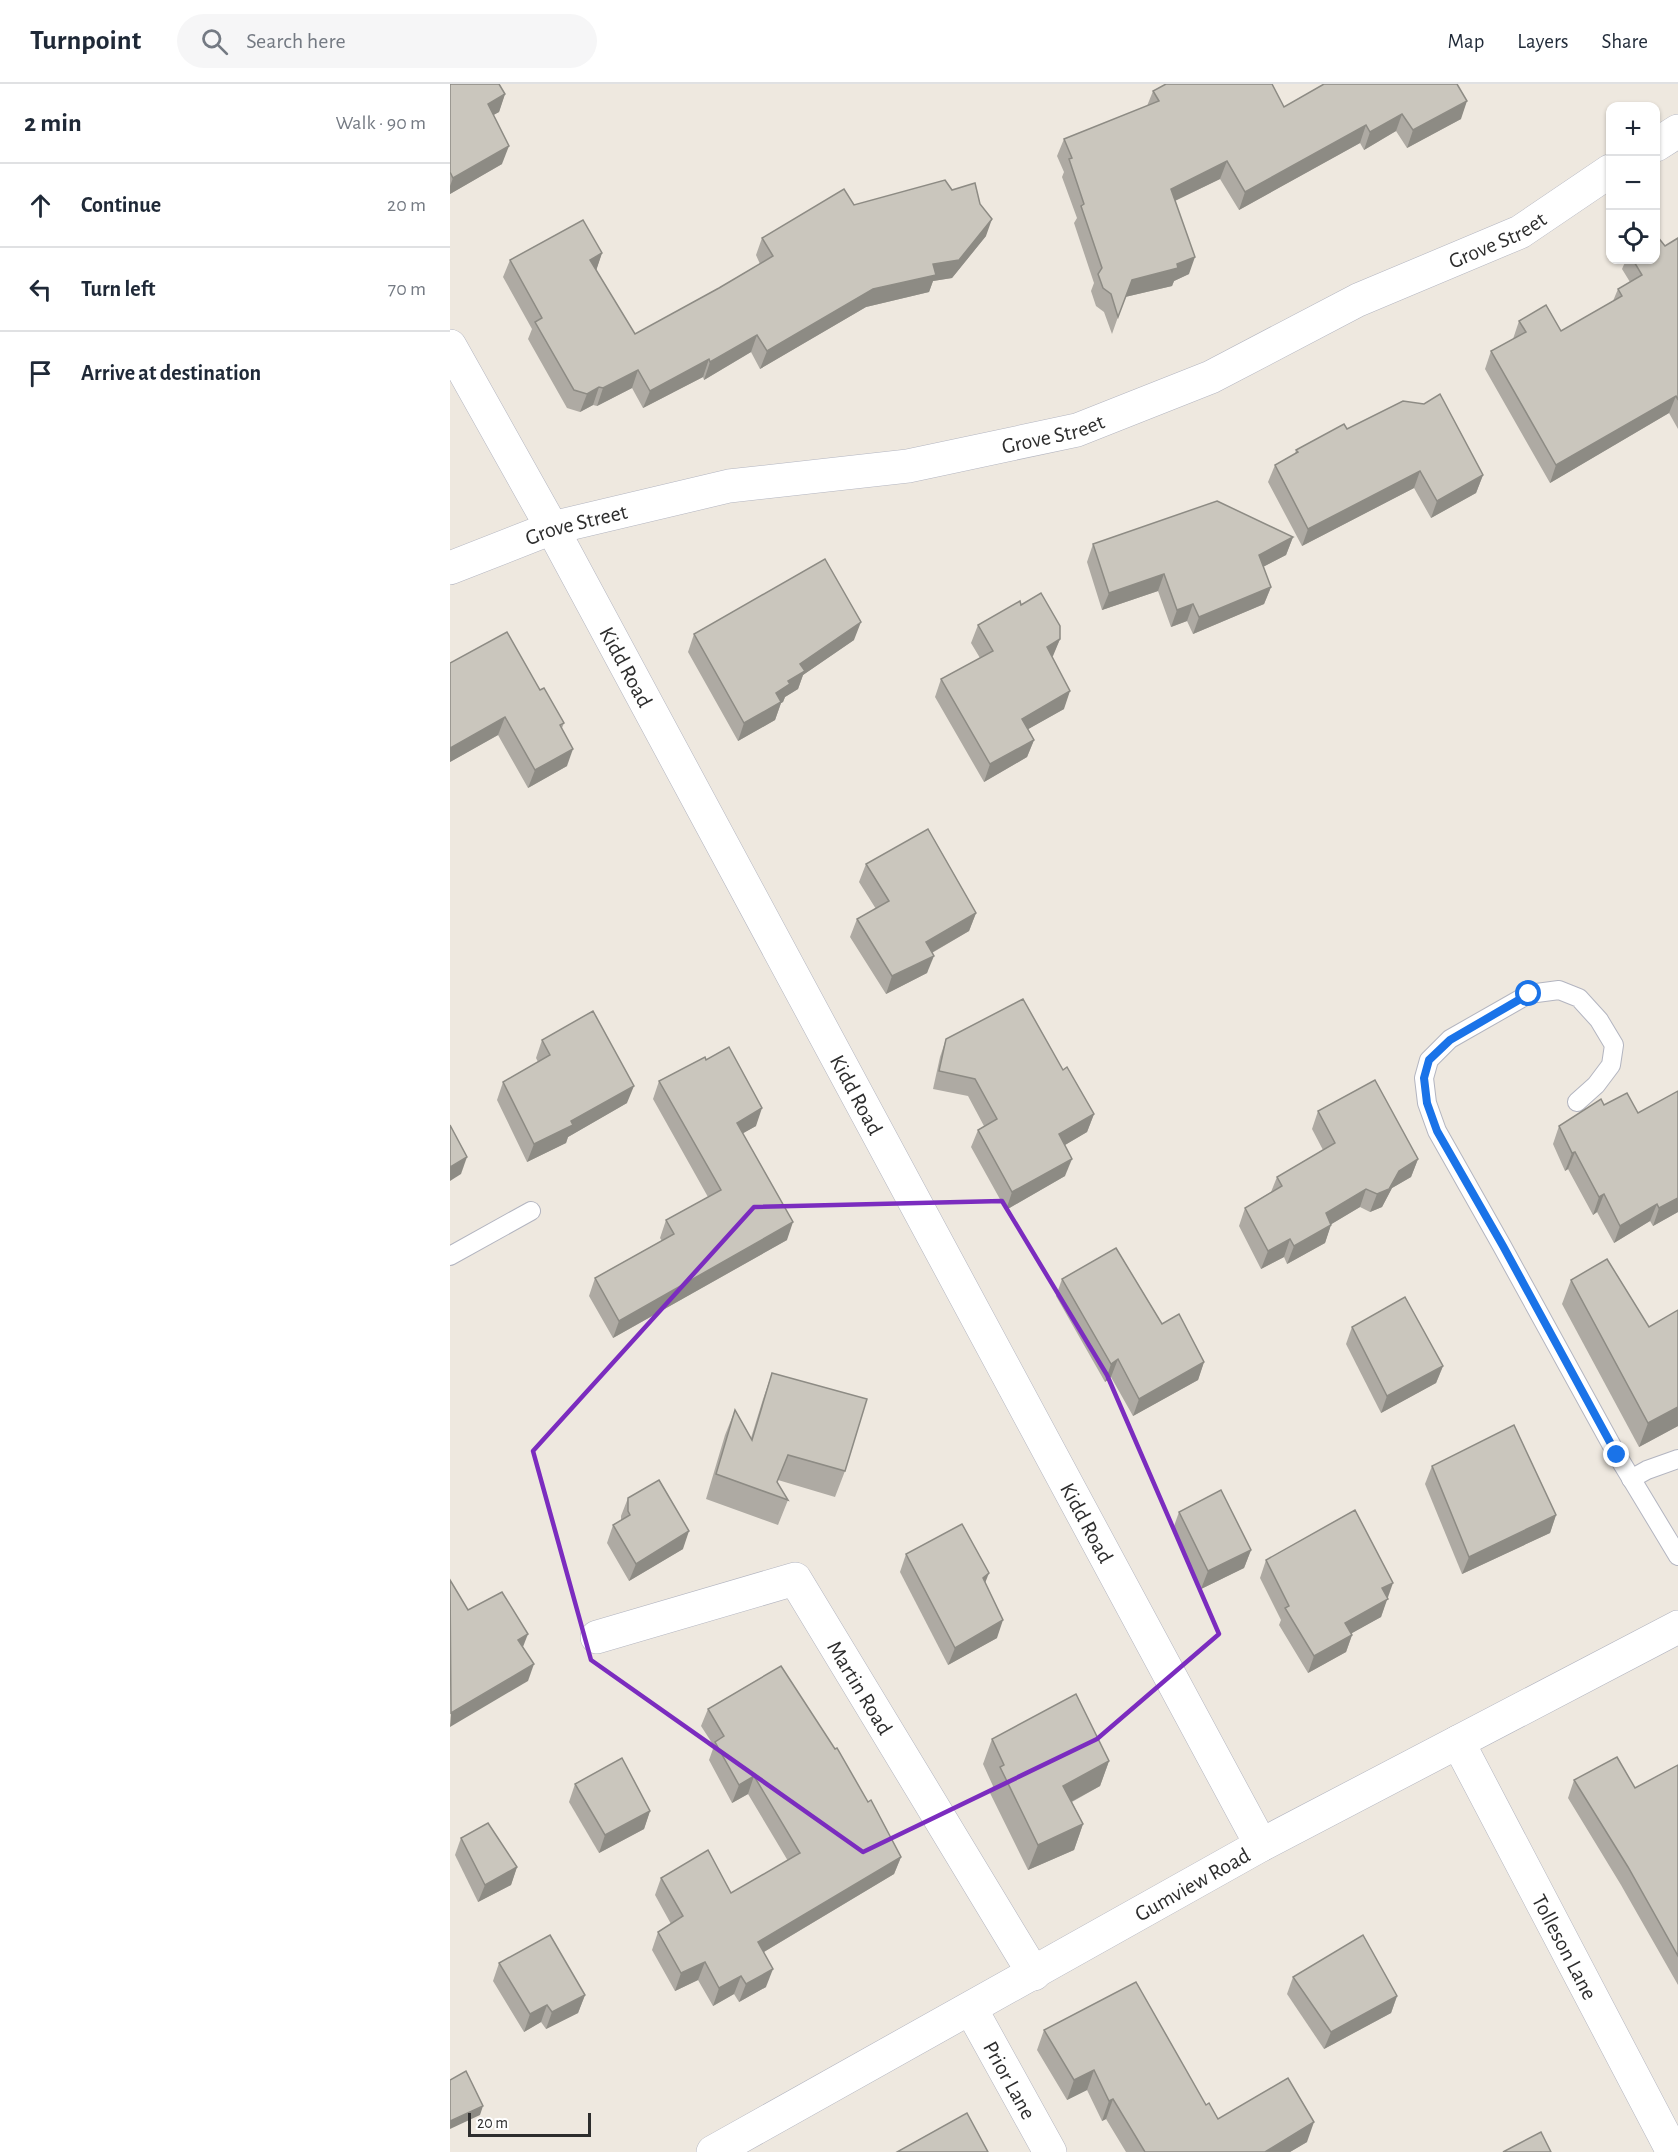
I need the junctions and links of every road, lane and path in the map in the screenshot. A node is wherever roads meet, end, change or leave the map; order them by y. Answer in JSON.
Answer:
{"nodes":[{"id":1,"x":1678,"y":131,"type":"edge"},
{"id":2,"x":1660,"y":142,"type":"edge"},
{"id":3,"x":1606,"y":174,"type":"edge"},
{"id":4,"x":450,"y":346,"type":"edge"},
{"id":5,"x":552,"y":528,"type":"junction"},
{"id":6,"x":450,"y":568,"type":"edge"},
{"id":7,"x":1577,"y":1102,"type":"dead end"},
{"id":8,"x":531,"y":1211,"type":"dead end"},
{"id":9,"x":450,"y":1256,"type":"edge"},
{"id":10,"x":1678,"y":1459,"type":"edge"},
{"id":11,"x":1631,"y":1479,"type":"junction"},
{"id":12,"x":1678,"y":1556,"type":"edge"},
{"id":13,"x":1678,"y":1627,"type":"edge"},
{"id":14,"x":597,"y":1638,"type":"dead end"},
{"id":15,"x":1458,"y":1742,"type":"junction"},
{"id":16,"x":1261,"y":1845,"type":"junction"},
{"id":17,"x":1034,"y":1974,"type":"junction"},
{"id":18,"x":971,"y":2008,"type":"junction"},
{"id":19,"x":713,"y":2152,"type":"edge"},
{"id":20,"x":1050,"y":2152,"type":"edge"},
{"id":21,"x":1673,"y":2152,"type":"edge"}],
"edges":[{"from":1,"to":2,"type":"street"},
{"from":3,"to":5,"type":"street","name":"Grove Street"},
{"from":4,"to":5,"type":"street","name":"Kidd Road"},
{"from":5,"to":6,"type":"street","name":"Grove Street"},
{"from":5,"to":16,"type":"street","name":"Kidd Road"},
{"from":7,"to":11,"type":"lane"},
{"from":8,"to":9,"type":"lane"},
{"from":10,"to":11,"type":"lane"},
{"from":11,"to":12,"type":"lane"},
{"from":13,"to":15,"type":"street","name":"Gumview Road"},
{"from":14,"to":17,"type":"street","name":"Martin Road"},
{"from":15,"to":16,"type":"street","name":"Gumview Road"},
{"from":15,"to":21,"type":"street","name":"Tolleson Lane"},
{"from":16,"to":17,"type":"street","name":"Gumview Road"},
{"from":17,"to":18,"type":"street","name":"Gumview Road"},
{"from":18,"to":19,"type":"street","name":"Gumview Road"},
{"from":18,"to":20,"type":"street","name":"Prior Lane"}]}
